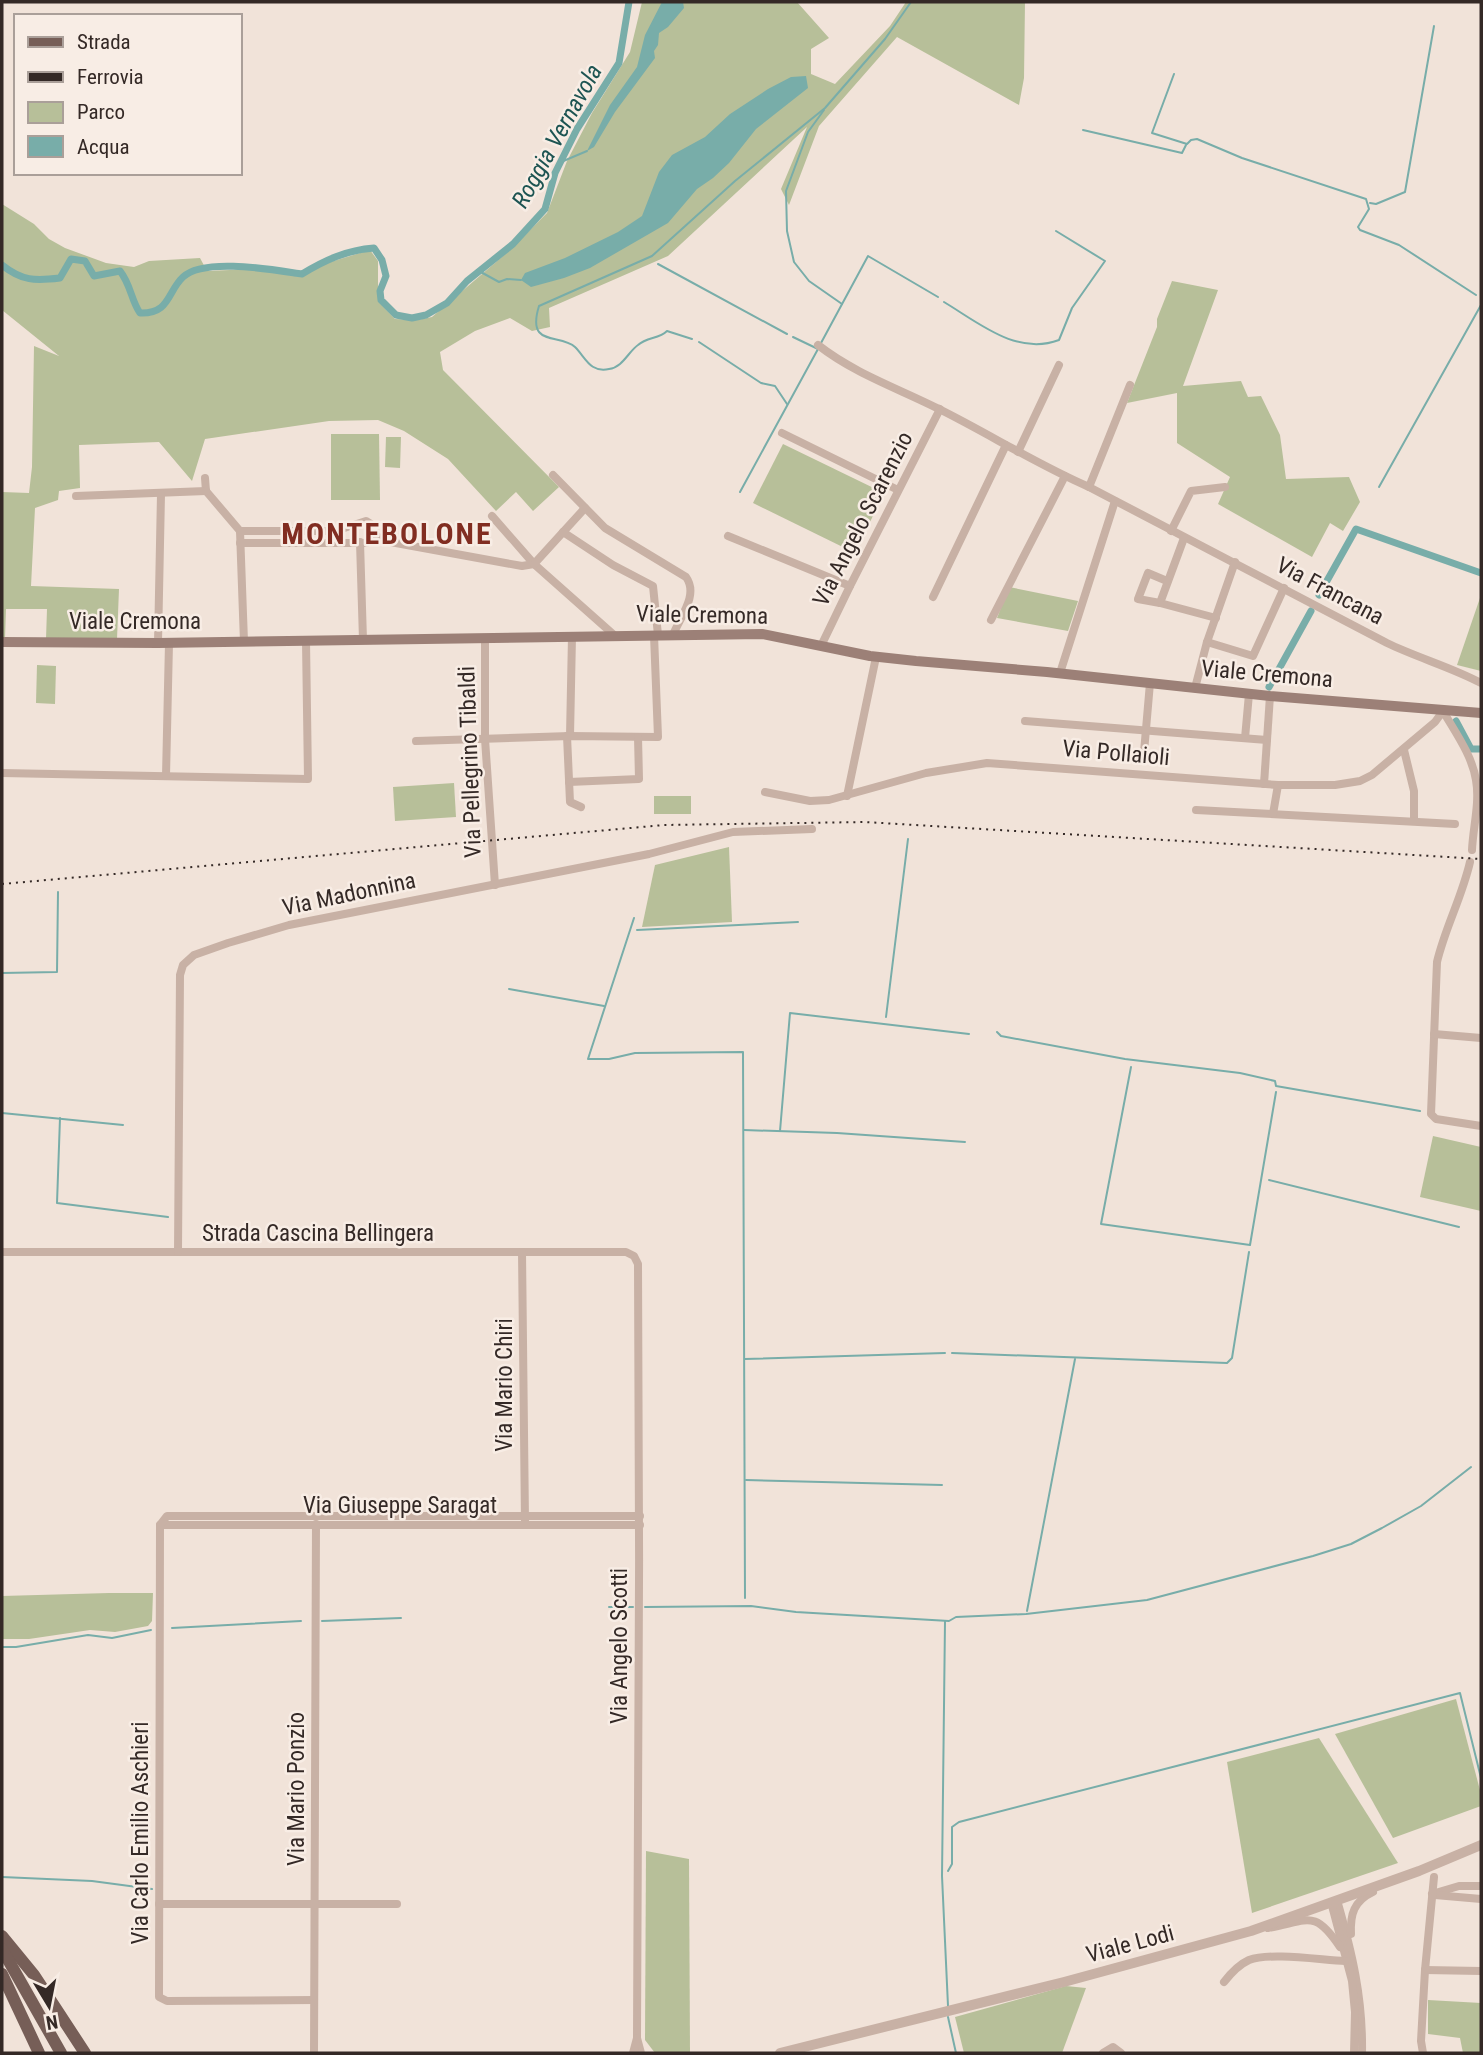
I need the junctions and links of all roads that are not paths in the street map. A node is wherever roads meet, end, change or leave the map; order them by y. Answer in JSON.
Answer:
{"nodes":[{"id":1,"x":818,"y":345,"type":"dead end"},
{"id":2,"x":1059,"y":365,"type":"dead end"},
{"id":3,"x":1130,"y":385,"type":"dead end"},
{"id":4,"x":940,"y":409,"type":"junction"},
{"id":5,"x":782,"y":433,"type":"dead end"},
{"id":6,"x":1006,"y":445,"type":"junction"},
{"id":7,"x":1018,"y":452,"type":"junction"},
{"id":8,"x":553,"y":475,"type":"dead end"},
{"id":9,"x":1065,"y":477,"type":"junction"},
{"id":10,"x":205,"y":478,"type":"dead end"},
{"id":11,"x":1089,"y":487,"type":"junction"},
{"id":12,"x":1224,"y":487,"type":"dead end"},
{"id":13,"x":898,"y":490,"type":"junction"},
{"id":14,"x":206,"y":491,"type":"junction"},
{"id":15,"x":162,"y":494,"type":"junction"},
{"id":16,"x":76,"y":496,"type":"dead end"},
{"id":17,"x":1115,"y":501,"type":"junction"},
{"id":18,"x":585,"y":508,"type":"junction"},
{"id":19,"x":492,"y":516,"type":"dead end"},
{"id":20,"x":357,"y":524,"type":"junction"},
{"id":21,"x":240,"y":531,"type":"junction"},
{"id":22,"x":1171,"y":531,"type":"junction"},
{"id":23,"x":563,"y":532,"type":"junction"},
{"id":24,"x":375,"y":535,"type":"junction"},
{"id":25,"x":728,"y":536,"type":"dead end"},
{"id":26,"x":1184,"y":538,"type":"junction"},
{"id":27,"x":360,"y":542,"type":"junction"},
{"id":28,"x":240,"y":543,"type":"junction"},
{"id":29,"x":1235,"y":562,"type":"junction"},
{"id":30,"x":534,"y":564,"type":"junction"},
{"id":31,"x":1167,"y":581,"type":"junction"},
{"id":32,"x":850,"y":586,"type":"junction"},
{"id":33,"x":1284,"y":588,"type":"junction"},
{"id":34,"x":933,"y":597,"type":"dead end"},
{"id":35,"x":1160,"y":604,"type":"junction"},
{"id":36,"x":1216,"y":618,"type":"junction"},
{"id":37,"x":991,"y":620,"type":"dead end"},
{"id":38,"x":614,"y":635,"type":"junction"},
{"id":39,"x":656,"y":635,"type":"junction"},
{"id":40,"x":673,"y":635,"type":"junction"},
{"id":41,"x":572,"y":636,"type":"junction"},
{"id":42,"x":485,"y":638,"type":"junction"},
{"id":43,"x":306,"y":640,"type":"junction"},
{"id":44,"x":362,"y":640,"type":"junction"},
{"id":45,"x":2,"y":642,"type":"edge"},
{"id":46,"x":244,"y":642,"type":"junction"},
{"id":47,"x":1207,"y":642,"type":"junction"},
{"id":48,"x":164,"y":643,"type":"junction"},
{"id":49,"x":821,"y":646,"type":"junction"},
{"id":50,"x":876,"y":657,"type":"junction"},
{"id":51,"x":1060,"y":673,"type":"junction"},
{"id":52,"x":1478,"y":680,"type":"edge"},
{"id":53,"x":1150,"y":683,"type":"junction"},
{"id":54,"x":1195,"y":688,"type":"junction"},
{"id":55,"x":1249,"y":694,"type":"junction"},
{"id":56,"x":1270,"y":696,"type":"junction"},
{"id":57,"x":1443,"y":711,"type":"junction"},
{"id":58,"x":1481,"y":713,"type":"edge"},
{"id":59,"x":1024,"y":721,"type":"dead end"},
{"id":60,"x":1146,"y":731,"type":"junction"},
{"id":61,"x":569,"y":736,"type":"junction"},
{"id":62,"x":638,"y":737,"type":"junction"},
{"id":63,"x":1245,"y":738,"type":"junction"},
{"id":64,"x":485,"y":739,"type":"junction"},
{"id":65,"x":1267,"y":740,"type":"junction"},
{"id":66,"x":416,"y":741,"type":"dead end"},
{"id":67,"x":1404,"y":750,"type":"junction"},
{"id":68,"x":1144,"y":752,"type":"dead end"},
{"id":69,"x":2,"y":773,"type":"edge"},
{"id":70,"x":166,"y":776,"type":"junction"},
{"id":71,"x":569,"y":782,"type":"junction"},
{"id":72,"x":1264,"y":784,"type":"junction"},
{"id":73,"x":1278,"y":785,"type":"junction"},
{"id":74,"x":765,"y":792,"type":"dead end"},
{"id":75,"x":847,"y":796,"type":"junction"},
{"id":76,"x":581,"y":807,"type":"dead end"},
{"id":77,"x":1196,"y":810,"type":"dead end"},
{"id":78,"x":1273,"y":814,"type":"junction"},
{"id":79,"x":1414,"y":821,"type":"junction"},
{"id":80,"x":1455,"y":824,"type":"dead end"},
{"id":81,"x":812,"y":829,"type":"dead end"},
{"id":82,"x":1472,"y":850,"type":"dead end"},
{"id":83,"x":1470,"y":862,"type":"dead end"},
{"id":84,"x":495,"y":885,"type":"junction"},
{"id":85,"x":1434,"y":1034,"type":"junction"},
{"id":86,"x":1481,"y":1038,"type":"edge"},
{"id":87,"x":1481,"y":1126,"type":"edge"},
{"id":88,"x":2,"y":1252,"type":"edge"},
{"id":89,"x":178,"y":1252,"type":"junction"},
{"id":90,"x":522,"y":1252,"type":"junction"},
{"id":91,"x":634,"y":1256,"type":"joint"},
{"id":92,"x":640,"y":1520,"type":"junction"},
{"id":93,"x":525,"y":1521,"type":"junction"},
{"id":94,"x":316,"y":1524,"type":"junction"},
{"id":95,"x":160,"y":1525,"type":"junction"},
{"id":96,"x":1481,"y":1845,"type":"edge"},
{"id":97,"x":1419,"y":1871,"type":"junction"},
{"id":98,"x":1434,"y":1877,"type":"dead end"},
{"id":99,"x":1481,"y":1886,"type":"edge"},
{"id":100,"x":1432,"y":1894,"type":"junction"},
{"id":101,"x":1481,"y":1899,"type":"edge"},
{"id":102,"x":1334,"y":1901,"type":"junction"},
{"id":103,"x":315,"y":1903,"type":"junction"},
{"id":104,"x":159,"y":1904,"type":"junction"},
{"id":105,"x":397,"y":1904,"type":"dead end"},
{"id":106,"x":1251,"y":1931,"type":"junction"},
{"id":107,"x":2,"y":1936,"type":"edge"},
{"id":108,"x":2,"y":1950,"type":"edge"},
{"id":109,"x":1347,"y":1955,"type":"junction"},
{"id":110,"x":1425,"y":1970,"type":"junction"},
{"id":111,"x":1481,"y":1971,"type":"edge"},
{"id":112,"x":2,"y":1974,"type":"edge"},
{"id":113,"x":1224,"y":1982,"type":"dead end"},
{"id":114,"x":314,"y":2000,"type":"junction"},
{"id":115,"x":637,"y":2038,"type":"junction"},
{"id":116,"x":39,"y":2053,"type":"edge"},
{"id":117,"x":61,"y":2053,"type":"edge"},
{"id":118,"x":85,"y":2053,"type":"edge"},
{"id":119,"x":314,"y":2053,"type":"edge"},
{"id":120,"x":632,"y":2053,"type":"edge"},
{"id":121,"x":641,"y":2053,"type":"edge"},
{"id":122,"x":780,"y":2053,"type":"edge"},
{"id":123,"x":1103,"y":2053,"type":"edge"},
{"id":124,"x":1121,"y":2053,"type":"edge"},
{"id":125,"x":1354,"y":2053,"type":"edge"},
{"id":126,"x":1362,"y":2053,"type":"edge"},
{"id":127,"x":1423,"y":2053,"type":"edge"}],
"edges":[{"from":1,"to":4,"type":"street","name":"Via Francana"},
{"from":2,"to":7,"type":"street"},
{"from":3,"to":11,"type":"street"},
{"from":4,"to":6,"type":"street","name":"Via Francana"},
{"from":4,"to":13,"type":"street","name":"Via Angelo Scarenzio"},
{"from":5,"to":13,"type":"street"},
{"from":6,"to":7,"type":"street","name":"Via Francana"},
{"from":6,"to":34,"type":"street"},
{"from":7,"to":9,"type":"street","name":"Via Francana"},
{"from":8,"to":18,"type":"street"},
{"from":9,"to":11,"type":"street","name":"Via Francana"},
{"from":9,"to":37,"type":"street"},
{"from":10,"to":14,"type":"street"},
{"from":11,"to":17,"type":"street","name":"Via Francana"},
{"from":12,"to":22,"type":"street"},
{"from":13,"to":32,"type":"street","name":"Via Angelo Scarenzio"},
{"from":14,"to":15,"type":"street"},
{"from":14,"to":21,"type":"street"},
{"from":15,"to":16,"type":"street"},
{"from":15,"to":48,"type":"street"},
{"from":17,"to":22,"type":"street","name":"Via Francana"},
{"from":17,"to":51,"type":"street"},
{"from":18,"to":23,"type":"street"},
{"from":18,"to":40,"type":"street"},
{"from":19,"to":30,"type":"street"},
{"from":20,"to":21,"type":"street"},
{"from":20,"to":24,"type":"street"},
{"from":20,"to":27,"type":"street"},
{"from":21,"to":28,"type":"street"},
{"from":22,"to":26,"type":"street","name":"Via Francana"},
{"from":23,"to":30,"type":"street"},
{"from":23,"to":39,"type":"street"},
{"from":24,"to":27,"type":"street"},
{"from":24,"to":30,"type":"street"},
{"from":25,"to":32,"type":"street"},
{"from":26,"to":29,"type":"street","name":"Via Francana"},
{"from":26,"to":31,"type":"street"},
{"from":27,"to":28,"type":"street"},
{"from":27,"to":44,"type":"street"},
{"from":28,"to":46,"type":"street"},
{"from":29,"to":33,"type":"street","name":"Via Francana"},
{"from":29,"to":36,"type":"street"},
{"from":30,"to":38,"type":"street"},
{"from":31,"to":35,"type":"street"},
{"from":31,"to":35,"type":"street"},
{"from":32,"to":49,"type":"street","name":"Via Angelo Scarenzio"},
{"from":33,"to":47,"type":"street"},
{"from":33,"to":52,"type":"street","name":"Via Francana"},
{"from":35,"to":36,"type":"street"},
{"from":36,"to":47,"type":"street"},
{"from":38,"to":39,"type":"main road","name":"Viale Cremona"},
{"from":38,"to":41,"type":"main road","name":"Viale Cremona"},
{"from":39,"to":40,"type":"main road","name":"Viale Cremona"},
{"from":39,"to":62,"type":"street"},
{"from":40,"to":49,"type":"main road","name":"Viale Cremona"},
{"from":41,"to":42,"type":"main road","name":"Viale Cremona"},
{"from":41,"to":61,"type":"street"},
{"from":42,"to":44,"type":"main road","name":"Viale Cremona"},
{"from":42,"to":64,"type":"street","name":"Via Pellegrino Tibaldi"},
{"from":43,"to":44,"type":"main road","name":"Viale Cremona"},
{"from":43,"to":46,"type":"main road","name":"Viale Cremona"},
{"from":43,"to":70,"type":"street"},
{"from":45,"to":48,"type":"main road","name":"Viale Cremona"},
{"from":46,"to":48,"type":"main road","name":"Viale Cremona"},
{"from":47,"to":54,"type":"street"},
{"from":48,"to":70,"type":"street"},
{"from":49,"to":50,"type":"main road","name":"Viale Cremona"},
{"from":50,"to":51,"type":"main road","name":"Viale Cremona"},
{"from":50,"to":75,"type":"street"},
{"from":51,"to":53,"type":"main road","name":"Viale Cremona"},
{"from":53,"to":54,"type":"main road","name":"Viale Cremona"},
{"from":53,"to":60,"type":"street"},
{"from":54,"to":55,"type":"main road","name":"Viale Cremona"},
{"from":55,"to":56,"type":"main road","name":"Viale Cremona"},
{"from":55,"to":63,"type":"street"},
{"from":56,"to":57,"type":"main road","name":"Viale Cremona"},
{"from":56,"to":65,"type":"street"},
{"from":57,"to":58,"type":"main road","name":"Viale Cremona"},
{"from":57,"to":67,"type":"street","name":"Via Pollaioli"},
{"from":57,"to":82,"type":"street"},
{"from":59,"to":60,"type":"street"},
{"from":60,"to":63,"type":"street"},
{"from":60,"to":68,"type":"street"},
{"from":61,"to":62,"type":"street"},
{"from":61,"to":64,"type":"street"},
{"from":61,"to":71,"type":"street"},
{"from":62,"to":71,"type":"street"},
{"from":63,"to":65,"type":"street"},
{"from":64,"to":66,"type":"street"},
{"from":64,"to":84,"type":"street","name":"Via Pellegrino Tibaldi"},
{"from":65,"to":72,"type":"street"},
{"from":67,"to":73,"type":"street","name":"Via Pollaioli"},
{"from":67,"to":79,"type":"street"},
{"from":69,"to":70,"type":"street"},
{"from":71,"to":76,"type":"street"},
{"from":72,"to":73,"type":"street","name":"Via Pollaioli"},
{"from":72,"to":75,"type":"street","name":"Via Pollaioli"},
{"from":73,"to":78,"type":"street"},
{"from":74,"to":75,"type":"street","name":"Via Pollaioli"},
{"from":77,"to":78,"type":"street"},
{"from":78,"to":79,"type":"street"},
{"from":79,"to":80,"type":"street"},
{"from":81,"to":84,"type":"street","name":"Via Madonnina"},
{"from":83,"to":85,"type":"street"},
{"from":84,"to":89,"type":"street","name":"Via Madonnina"},
{"from":85,"to":86,"type":"street"},
{"from":85,"to":87,"type":"street"},
{"from":88,"to":89,"type":"street","name":"Strada Cascina Bellingera"},
{"from":89,"to":90,"type":"street","name":"Strada Cascina Bellingera"},
{"from":90,"to":91,"type":"street","name":"Strada Cascina Bellingera"},
{"from":90,"to":93,"type":"street","name":"Via Mario Chiri"},
{"from":91,"to":92,"type":"street","name":"Via Angelo Scotti"},
{"from":92,"to":93,"type":"street","name":"Via Giuseppe Saragat"},
{"from":92,"to":115,"type":"street","name":"Via Angelo Scotti"},
{"from":93,"to":94,"type":"street","name":"Via Giuseppe Saragat"},
{"from":93,"to":95,"type":"street","name":"Via Giuseppe Saragat"},
{"from":94,"to":95,"type":"street","name":"Via Giuseppe Saragat"},
{"from":94,"to":103,"type":"street","name":"Via Mario Ponzio"},
{"from":95,"to":104,"type":"street","name":"Via Carlo Emilio Aschieri"},
{"from":96,"to":97,"type":"street","name":"Viale Lodi"},
{"from":97,"to":102,"type":"street","name":"Viale Lodi"},
{"from":97,"to":109,"type":"street"},
{"from":98,"to":100,"type":"street"},
{"from":99,"to":100,"type":"street"},
{"from":100,"to":101,"type":"street"},
{"from":100,"to":110,"type":"street"},
{"from":102,"to":106,"type":"street","name":"Viale Lodi"},
{"from":102,"to":109,"type":"street"},
{"from":103,"to":104,"type":"street"},
{"from":103,"to":105,"type":"street"},
{"from":103,"to":114,"type":"street","name":"Via Mario Ponzio"},
{"from":104,"to":114,"type":"street","name":"Via Carlo Emilio Aschieri"},
{"from":106,"to":109,"type":"street"},
{"from":106,"to":122,"type":"street","name":"Viale Lodi"},
{"from":107,"to":118,"type":"main road"},
{"from":108,"to":117,"type":"main road"},
{"from":109,"to":113,"type":"street"},
{"from":109,"to":125,"type":"street"},
{"from":109,"to":126,"type":"street"},
{"from":110,"to":111,"type":"street"},
{"from":110,"to":127,"type":"street"},
{"from":112,"to":116,"type":"main road"},
{"from":114,"to":119,"type":"street","name":"Via Mario Ponzio"},
{"from":115,"to":120,"type":"street","name":"Via Angelo Scotti"},
{"from":115,"to":121,"type":"street","name":"Via Angelo Scotti"},
{"from":123,"to":124,"type":"street"}]}
